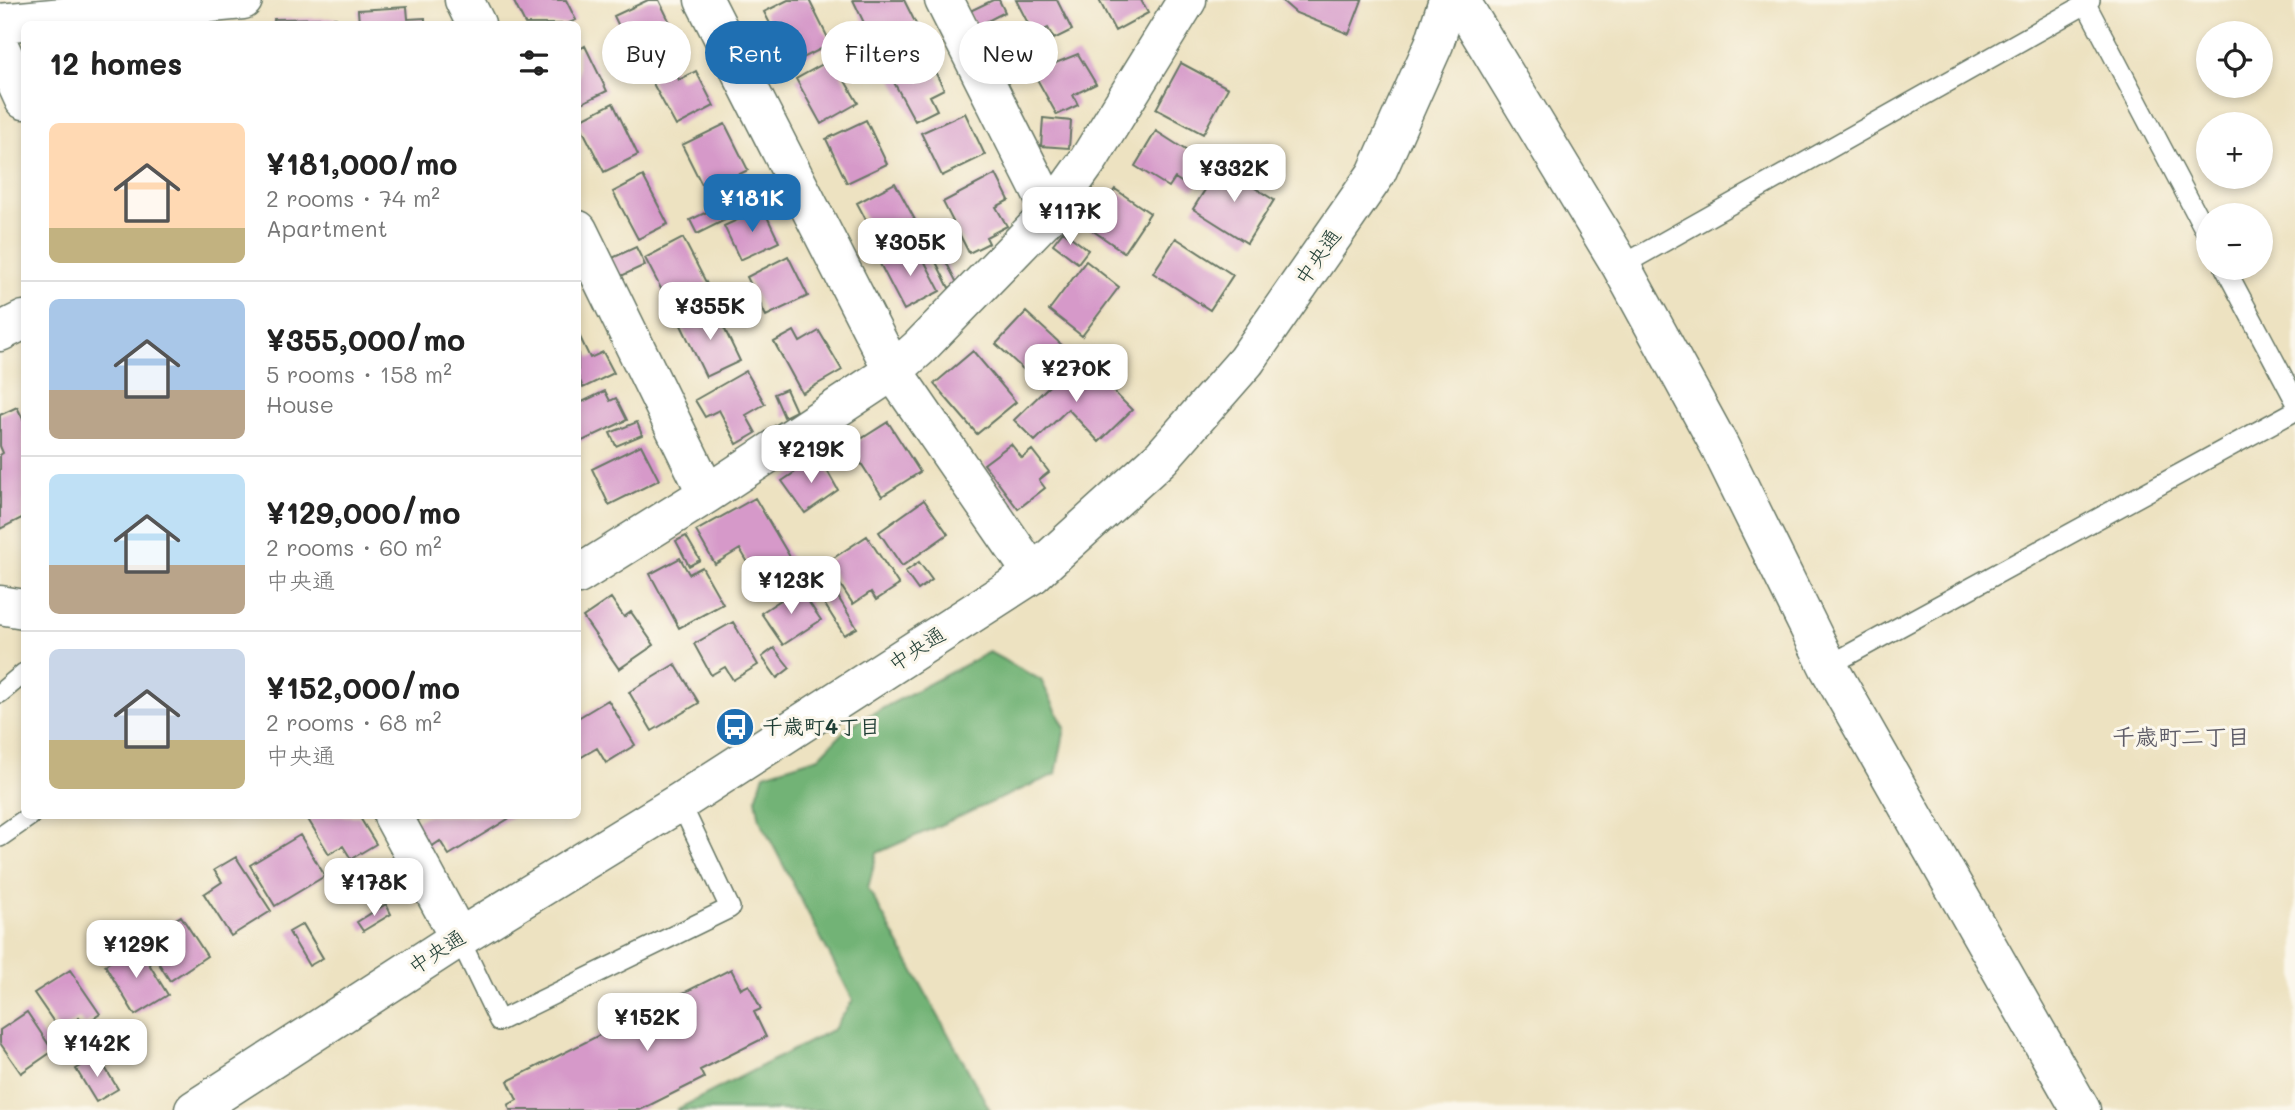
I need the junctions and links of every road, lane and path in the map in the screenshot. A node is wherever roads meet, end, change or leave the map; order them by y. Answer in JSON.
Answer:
{"nodes":[{"id":1,"x":464,"y":0,"type":"edge"},
{"id":2,"x":704,"y":0,"type":"edge"},
{"id":3,"x":944,"y":0,"type":"edge"},
{"id":4,"x":1187,"y":0,"type":"edge"},
{"id":5,"x":1448,"y":0,"type":"edge"},
{"id":6,"x":1460,"y":0,"type":"edge"},
{"id":7,"x":2088,"y":2,"type":"edge"},
{"id":8,"x":226,"y":9,"type":"edge"},
{"id":9,"x":32,"y":21,"type":"edge"},
{"id":10,"x":474,"y":21,"type":"edge"},
{"id":11,"x":21,"y":22,"type":"edge"},
{"id":12,"x":0,"y":23,"type":"edge"},
{"id":13,"x":0,"y":48,"type":"edge"},
{"id":14,"x":21,"y":94,"type":"edge"},
{"id":15,"x":1051,"y":212,"type":"junction"},
{"id":16,"x":2196,"y":213,"type":"edge"},
{"id":17,"x":581,"y":236,"type":"edge"},
{"id":18,"x":1621,"y":266,"type":"junction"},
{"id":19,"x":2231,"y":280,"type":"edge"},
{"id":20,"x":21,"y":322,"type":"edge"},
{"id":21,"x":0,"y":332,"type":"edge"},
{"id":22,"x":892,"y":371,"type":"junction"},
{"id":23,"x":2295,"y":400,"type":"edge"},
{"id":24,"x":2295,"y":411,"type":"edge"},
{"id":25,"x":708,"y":494,"type":"junction"},
{"id":26,"x":581,"y":573,"type":"edge"},
{"id":27,"x":1033,"y":574,"type":"junction"},
{"id":28,"x":0,"y":605,"type":"edge"},
{"id":29,"x":21,"y":608,"type":"edge"},
{"id":30,"x":1828,"y":666,"type":"junction"},
{"id":31,"x":21,"y":676,"type":"edge"},
{"id":32,"x":0,"y":693,"type":"edge"},
{"id":33,"x":680,"y":802,"type":"junction"},
{"id":34,"x":26,"y":819,"type":"edge"},
{"id":35,"x":395,"y":819,"type":"edge"},
{"id":36,"x":0,"y":837,"type":"edge"},
{"id":37,"x":459,"y":938,"type":"junction"},
{"id":38,"x":194,"y":1110,"type":"edge"},
{"id":39,"x":2081,"y":1110,"type":"edge"}],
"edges":[{"from":1,"to":10,"type":"street"},
{"from":2,"to":22,"type":"street"},
{"from":3,"to":15,"type":"street"},
{"from":4,"to":15,"type":"street"},
{"from":5,"to":27,"type":"street","name":"中央通"},
{"from":6,"to":18,"type":"street"},
{"from":7,"to":16,"type":"lane"},
{"from":7,"to":18,"type":"lane"},
{"from":8,"to":9,"type":"street"},
{"from":11,"to":12,"type":"street"},
{"from":13,"to":14,"type":"street"},
{"from":15,"to":22,"type":"street"},
{"from":17,"to":25,"type":"street"},
{"from":18,"to":30,"type":"street"},
{"from":19,"to":23,"type":"lane"},
{"from":20,"to":21,"type":"street"},
{"from":22,"to":25,"type":"street"},
{"from":22,"to":27,"type":"street"},
{"from":24,"to":30,"type":"lane"},
{"from":25,"to":26,"type":"street"},
{"from":27,"to":33,"type":"street","name":"中央通"},
{"from":28,"to":29,"type":"street"},
{"from":30,"to":39,"type":"street"},
{"from":31,"to":32,"type":"lane"},
{"from":33,"to":37,"type":"street","name":"中央通"},
{"from":33,"to":37,"type":"lane"},
{"from":34,"to":36,"type":"lane"},
{"from":35,"to":37,"type":"street"},
{"from":37,"to":38,"type":"street","name":"中央通"}]}
